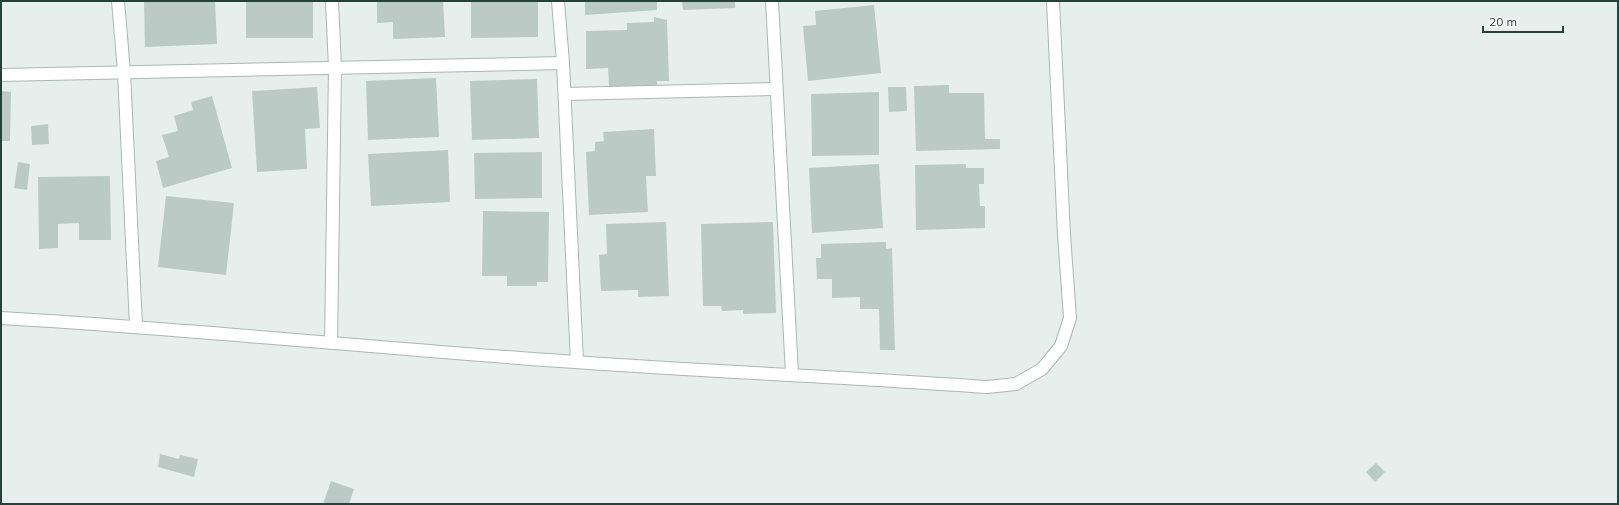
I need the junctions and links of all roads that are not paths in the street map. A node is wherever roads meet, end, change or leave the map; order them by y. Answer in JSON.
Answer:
{"nodes":[{"id":1,"x":118,"y":1,"type":"edge"},
{"id":2,"x":332,"y":1,"type":"edge"},
{"id":3,"x":558,"y":1,"type":"edge"},
{"id":4,"x":772,"y":1,"type":"edge"},
{"id":5,"x":1053,"y":1,"type":"edge"},
{"id":6,"x":563,"y":63,"type":"junction"},
{"id":7,"x":335,"y":68,"type":"junction"},
{"id":8,"x":124,"y":72,"type":"junction"},
{"id":9,"x":1,"y":75,"type":"edge"},
{"id":10,"x":776,"y":89,"type":"junction"},
{"id":11,"x":565,"y":94,"type":"junction"},
{"id":12,"x":1,"y":318,"type":"edge"},
{"id":13,"x":136,"y":326,"type":"junction"},
{"id":14,"x":331,"y":343,"type":"junction"},
{"id":15,"x":577,"y":362,"type":"junction"},
{"id":16,"x":792,"y":374,"type":"junction"}],
"edges":[{"from":1,"to":8,"type":"street"},
{"from":2,"to":7,"type":"street"},
{"from":3,"to":6,"type":"street"},
{"from":4,"to":10,"type":"street"},
{"from":5,"to":16,"type":"street"},
{"from":6,"to":7,"type":"street"},
{"from":6,"to":11,"type":"street"},
{"from":7,"to":8,"type":"street"},
{"from":7,"to":14,"type":"street"},
{"from":8,"to":9,"type":"street"},
{"from":8,"to":13,"type":"street"},
{"from":10,"to":11,"type":"street"},
{"from":10,"to":16,"type":"street"},
{"from":11,"to":15,"type":"street"},
{"from":12,"to":13,"type":"street"},
{"from":13,"to":14,"type":"street"},
{"from":14,"to":15,"type":"street"},
{"from":15,"to":16,"type":"street"}]}
